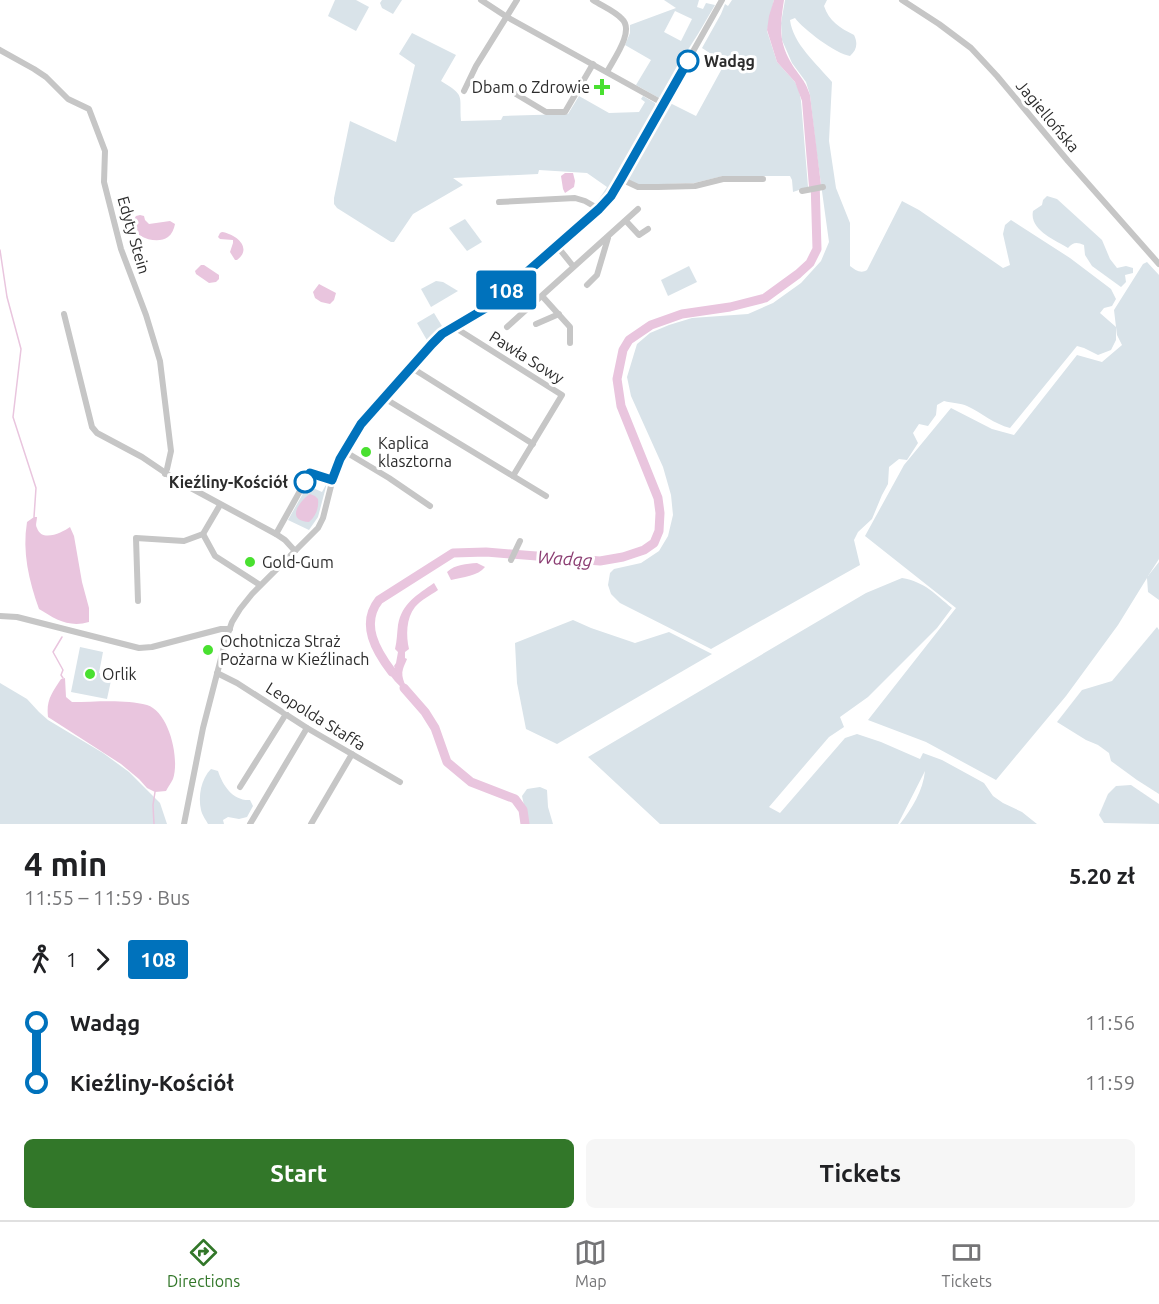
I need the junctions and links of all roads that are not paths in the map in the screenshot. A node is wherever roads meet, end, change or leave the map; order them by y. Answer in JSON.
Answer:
{"nodes":[{"id":1,"x":481,"y":0,"type":"edge"},
{"id":2,"x":517,"y":0,"type":"edge"},
{"id":3,"x":593,"y":0,"type":"edge"},
{"id":4,"x":722,"y":0,"type":"edge"},
{"id":5,"x":902,"y":0,"type":"edge"},
{"id":6,"x":507,"y":17,"type":"junction"},
{"id":7,"x":0,"y":50,"type":"edge"},
{"id":8,"x":593,"y":64,"type":"junction"},
{"id":9,"x":607,"y":72,"type":"junction"},
{"id":10,"x":464,"y":91,"type":"dead end"},
{"id":11,"x":516,"y":94,"type":"dead end"},
{"id":12,"x":664,"y":104,"type":"junction"},
{"id":13,"x":621,"y":179,"type":"junction"},
{"id":14,"x":763,"y":179,"type":"dead end"},
{"id":15,"x":823,"y":187,"type":"dead end"},
{"id":16,"x":801,"y":191,"type":"dead end"},
{"id":17,"x":499,"y":202,"type":"dead end"},
{"id":18,"x":599,"y":209,"type":"junction"},
{"id":19,"x":638,"y":209,"type":"dead end"},
{"id":20,"x":626,"y":221,"type":"junction"},
{"id":21,"x":648,"y":229,"type":"dead end"},
{"id":22,"x":608,"y":237,"type":"junction"},
{"id":23,"x":557,"y":246,"type":"junction"},
{"id":24,"x":593,"y":250,"type":"junction"},
{"id":25,"x":602,"y":256,"type":"junction"},
{"id":26,"x":1159,"y":264,"type":"edge"},
{"id":27,"x":573,"y":266,"type":"junction"},
{"id":28,"x":587,"y":285,"type":"dead end"},
{"id":29,"x":542,"y":296,"type":"junction"},
{"id":30,"x":64,"y":314,"type":"dead end"},
{"id":31,"x":559,"y":314,"type":"junction"},
{"id":32,"x":536,"y":324,"type":"dead end"},
{"id":33,"x":454,"y":327,"type":"junction"},
{"id":34,"x":507,"y":327,"type":"dead end"},
{"id":35,"x":570,"y":343,"type":"dead end"},
{"id":36,"x":411,"y":368,"type":"junction"},
{"id":37,"x":384,"y":398,"type":"junction"},
{"id":38,"x":533,"y":444,"type":"junction"},
{"id":39,"x":344,"y":451,"type":"junction"},
{"id":40,"x":165,"y":474,"type":"junction"},
{"id":41,"x":513,"y":476,"type":"junction"},
{"id":42,"x":332,"y":480,"type":"junction"},
{"id":43,"x":546,"y":496,"type":"dead end"},
{"id":44,"x":220,"y":505,"type":"junction"},
{"id":45,"x":430,"y":506,"type":"dead end"},
{"id":46,"x":203,"y":534,"type":"junction"},
{"id":47,"x":276,"y":534,"type":"junction"},
{"id":48,"x":520,"y":541,"type":"dead end"},
{"id":49,"x":295,"y":551,"type":"junction"},
{"id":50,"x":511,"y":560,"type":"dead end"},
{"id":51,"x":260,"y":585,"type":"junction"},
{"id":52,"x":138,"y":601,"type":"dead end"},
{"id":53,"x":0,"y":616,"type":"edge"},
{"id":54,"x":230,"y":628,"type":"junction"},
{"id":55,"x":217,"y":673,"type":"junction"},
{"id":56,"x":286,"y":714,"type":"junction"},
{"id":57,"x":307,"y":728,"type":"junction"},
{"id":58,"x":352,"y":754,"type":"junction"},
{"id":59,"x":400,"y":782,"type":"dead end"},
{"id":60,"x":240,"y":787,"type":"dead end"},
{"id":61,"x":184,"y":824,"type":"edge"},
{"id":62,"x":250,"y":824,"type":"edge"},
{"id":63,"x":311,"y":824,"type":"edge"}],
"edges":[{"from":1,"to":6,"type":"street"},
{"from":2,"to":6,"type":"street"},
{"from":3,"to":9,"type":"street"},
{"from":4,"to":12,"type":"street"},
{"from":5,"to":26,"type":"street","name":"Jagiellońska"},
{"from":6,"to":8,"type":"street"},
{"from":6,"to":10,"type":"street"},
{"from":7,"to":40,"type":"street","name":"Edyty Stein"},
{"from":8,"to":9,"type":"street"},
{"from":8,"to":11,"type":"street"},
{"from":9,"to":12,"type":"street"},
{"from":12,"to":13,"type":"street"},
{"from":13,"to":14,"type":"street"},
{"from":13,"to":18,"type":"street"},
{"from":15,"to":16,"type":"street"},
{"from":17,"to":18,"type":"street"},
{"from":18,"to":23,"type":"street"},
{"from":19,"to":20,"type":"street"},
{"from":20,"to":21,"type":"street"},
{"from":20,"to":22,"type":"street"},
{"from":22,"to":24,"type":"street"},
{"from":22,"to":25,"type":"street"},
{"from":23,"to":27,"type":"street"},
{"from":23,"to":33,"type":"street"},
{"from":24,"to":25,"type":"street"},
{"from":24,"to":27,"type":"street"},
{"from":25,"to":28,"type":"street"},
{"from":27,"to":29,"type":"street"},
{"from":29,"to":31,"type":"street"},
{"from":29,"to":34,"type":"street"},
{"from":30,"to":40,"type":"street"},
{"from":31,"to":32,"type":"street"},
{"from":31,"to":35,"type":"street"},
{"from":33,"to":36,"type":"street"},
{"from":33,"to":38,"type":"street","name":"Pawła Sowy"},
{"from":36,"to":37,"type":"street"},
{"from":36,"to":38,"type":"street"},
{"from":37,"to":39,"type":"street"},
{"from":37,"to":41,"type":"street"},
{"from":38,"to":41,"type":"street","name":"Pawła Sowy"},
{"from":39,"to":42,"type":"street"},
{"from":39,"to":45,"type":"street"},
{"from":40,"to":44,"type":"street"},
{"from":41,"to":43,"type":"street"},
{"from":42,"to":47,"type":"street"},
{"from":42,"to":49,"type":"street"},
{"from":44,"to":46,"type":"street"},
{"from":44,"to":47,"type":"street"},
{"from":46,"to":51,"type":"street"},
{"from":46,"to":52,"type":"street"},
{"from":47,"to":49,"type":"street"},
{"from":48,"to":50,"type":"street"},
{"from":49,"to":51,"type":"street"},
{"from":51,"to":54,"type":"street"},
{"from":53,"to":54,"type":"street"},
{"from":54,"to":55,"type":"street"},
{"from":55,"to":56,"type":"street","name":"Leopolda Staffa"},
{"from":55,"to":61,"type":"street"},
{"from":56,"to":57,"type":"street","name":"Leopolda Staffa"},
{"from":56,"to":60,"type":"street"},
{"from":57,"to":58,"type":"street","name":"Leopolda Staffa"},
{"from":57,"to":62,"type":"street"},
{"from":58,"to":59,"type":"street","name":"Leopolda Staffa"},
{"from":58,"to":63,"type":"street"}]}
